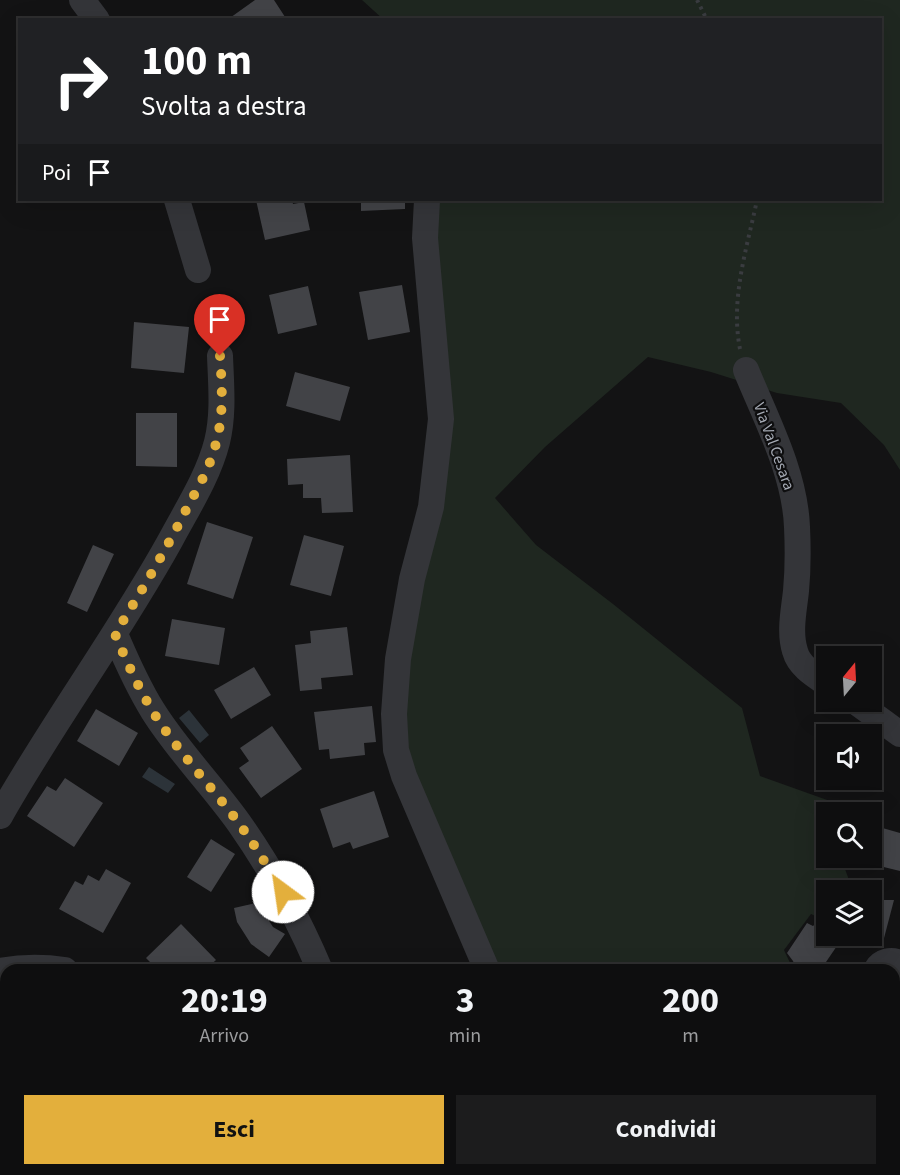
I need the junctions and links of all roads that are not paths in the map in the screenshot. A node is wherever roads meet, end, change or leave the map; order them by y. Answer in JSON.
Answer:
{"nodes":[{"id":1,"x":82,"y":0,"type":"edge"},
{"id":2,"x":96,"y":18,"type":"edge"},
{"id":3,"x":177,"y":201,"type":"edge"},
{"id":4,"x":428,"y":201,"type":"edge"},
{"id":5,"x":198,"y":270,"type":"dead end"},
{"id":6,"x":220,"y":356,"type":"dead end"},
{"id":7,"x":746,"y":370,"type":"road end"},
{"id":8,"x":115,"y":634,"type":"junction"},
{"id":9,"x":816,"y":675,"type":"edge"},
{"id":10,"x":870,"y":712,"type":"edge"},
{"id":11,"x":900,"y":734,"type":"edge"},
{"id":12,"x":0,"y":816,"type":"edge"},
{"id":13,"x":317,"y":964,"type":"edge"},
{"id":14,"x":485,"y":964,"type":"edge"}],
"edges":[{"from":1,"to":2,"type":"street"},
{"from":3,"to":5,"type":"street"},
{"from":4,"to":14,"type":"street"},
{"from":6,"to":8,"type":"street"},
{"from":7,"to":9,"type":"street","name":"Via Val Cesara"},
{"from":8,"to":12,"type":"street"},
{"from":8,"to":13,"type":"street"},
{"from":10,"to":11,"type":"street"}]}
